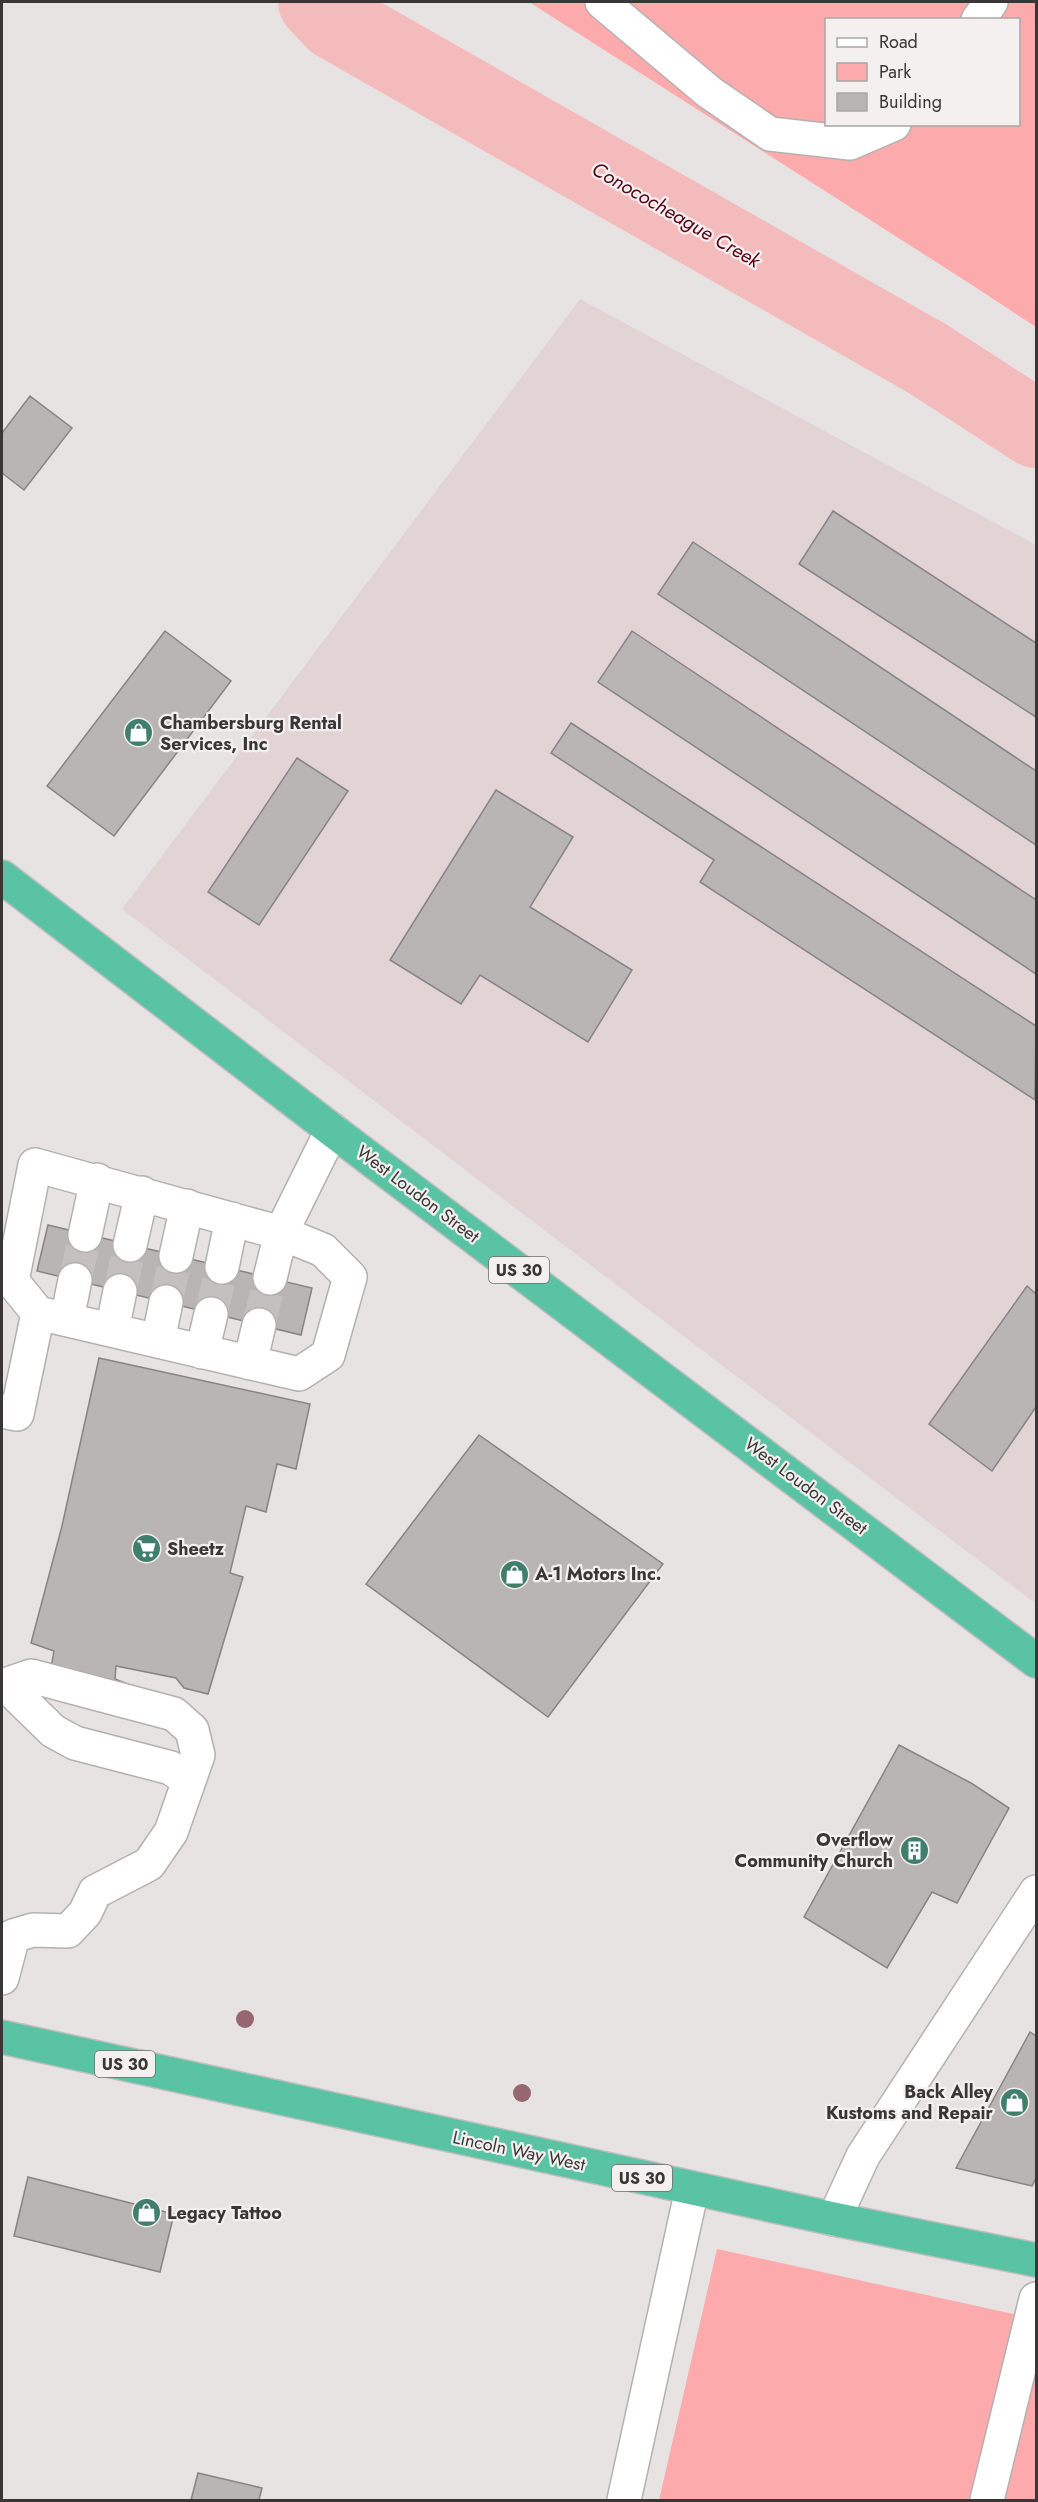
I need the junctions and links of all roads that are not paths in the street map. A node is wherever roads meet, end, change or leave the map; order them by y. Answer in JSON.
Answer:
{"nodes":[{"id":1,"x":602,"y":2,"type":"edge"},
{"id":2,"x":990,"y":2,"type":"edge"},
{"id":3,"x":979,"y":18,"type":"edge"},
{"id":4,"x":889,"y":126,"type":"edge"},
{"id":5,"x":2,"y":877,"type":"edge"},
{"id":6,"x":332,"y":1130,"type":"junction"},
{"id":7,"x":97,"y":1180,"type":"junction"},
{"id":8,"x":142,"y":1193,"type":"junction"},
{"id":9,"x":187,"y":1206,"type":"junction"},
{"id":10,"x":232,"y":1219,"type":"junction"},
{"id":11,"x":281,"y":1233,"type":"junction"},
{"id":12,"x":85,"y":1234,"type":"tunnel mouth"},
{"id":13,"x":130,"y":1245,"type":"tunnel mouth"},
{"id":14,"x":176,"y":1256,"type":"tunnel mouth"},
{"id":15,"x":222,"y":1267,"type":"tunnel mouth"},
{"id":16,"x":270,"y":1278,"type":"tunnel mouth"},
{"id":17,"x":75,"y":1280,"type":"tunnel mouth"},
{"id":18,"x":120,"y":1291,"type":"tunnel mouth"},
{"id":19,"x":166,"y":1302,"type":"tunnel mouth"},
{"id":20,"x":211,"y":1314,"type":"tunnel mouth"},
{"id":21,"x":52,"y":1316,"type":"junction"},
{"id":22,"x":259,"y":1325,"type":"tunnel mouth"},
{"id":23,"x":112,"y":1330,"type":"junction"},
{"id":24,"x":158,"y":1341,"type":"junction"},
{"id":25,"x":202,"y":1352,"type":"junction"},
{"id":26,"x":250,"y":1363,"type":"junction"},
{"id":27,"x":2,"y":1411,"type":"edge"},
{"id":28,"x":1036,"y":1661,"type":"edge"},
{"id":29,"x":4,"y":1686,"type":"edge"},
{"id":30,"x":189,"y":1781,"type":"junction"},
{"id":31,"x":1036,"y":1892,"type":"edge"},
{"id":32,"x":2,"y":1978,"type":"edge"},
{"id":33,"x":2,"y":2037,"type":"edge"},
{"id":34,"x":692,"y":2189,"type":"junction"},
{"id":35,"x":834,"y":2219,"type":"junction"},
{"id":36,"x":1036,"y":2260,"type":"edge"},
{"id":37,"x":1036,"y":2299,"type":"edge"},
{"id":38,"x":624,"y":2500,"type":"edge"},
{"id":39,"x":987,"y":2500,"type":"edge"}],
"edges":[{"from":1,"to":4,"type":"lane"},
{"from":2,"to":3,"type":"lane"},
{"from":5,"to":6,"type":"highway","name":"West Loudon Street","number":"US 30"},
{"from":6,"to":11,"type":"lane"},
{"from":6,"to":28,"type":"highway","name":"West Loudon Street","number":"US 30"},
{"from":7,"to":8,"type":"lane"},
{"from":7,"to":12,"type":"lane"},
{"from":7,"to":21,"type":"lane"},
{"from":8,"to":9,"type":"lane"},
{"from":8,"to":13,"type":"lane"},
{"from":9,"to":10,"type":"lane"},
{"from":9,"to":14,"type":"lane"},
{"from":10,"to":11,"type":"lane"},
{"from":10,"to":15,"type":"lane"},
{"from":11,"to":16,"type":"lane"},
{"from":11,"to":26,"type":"lane"},
{"from":17,"to":21,"type":"lane"},
{"from":18,"to":23,"type":"lane"},
{"from":19,"to":24,"type":"lane"},
{"from":20,"to":25,"type":"lane"},
{"from":21,"to":23,"type":"lane"},
{"from":21,"to":27,"type":"lane"},
{"from":22,"to":26,"type":"lane"},
{"from":23,"to":24,"type":"lane"},
{"from":24,"to":25,"type":"lane"},
{"from":25,"to":26,"type":"lane"},
{"from":29,"to":30,"type":"lane"},
{"from":29,"to":30,"type":"lane"},
{"from":30,"to":32,"type":"lane"},
{"from":31,"to":35,"type":"lane"},
{"from":33,"to":34,"type":"highway","name":"Lincoln Way West","number":"US 30"},
{"from":34,"to":35,"type":"highway","name":"Lincoln Way West","number":"US 30"},
{"from":34,"to":38,"type":"lane"},
{"from":35,"to":36,"type":"highway","name":"Lincoln Way West","number":"US 30"},
{"from":37,"to":39,"type":"lane"}]}
